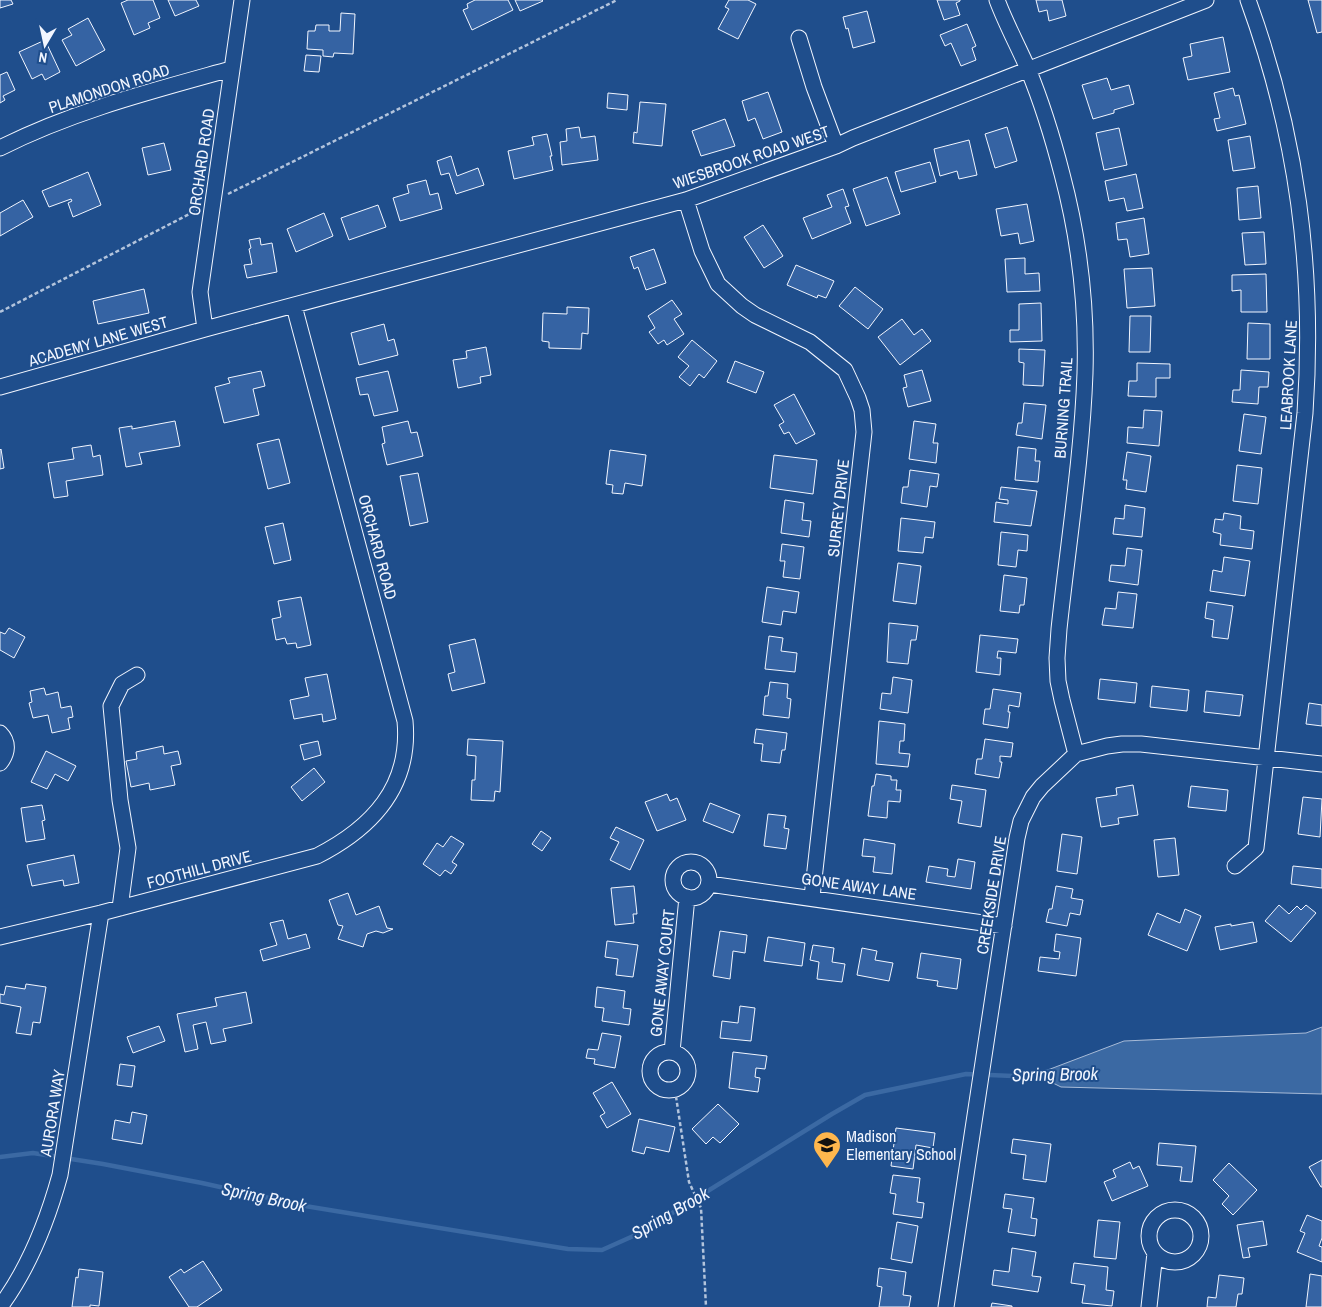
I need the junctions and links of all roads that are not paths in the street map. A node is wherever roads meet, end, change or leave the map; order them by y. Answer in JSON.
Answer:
{"nodes":[{"id":1,"x":242,"y":0,"type":"edge"},
{"id":2,"x":998,"y":0,"type":"edge"},
{"id":3,"x":1206,"y":0,"type":"edge"},
{"id":4,"x":1248,"y":0,"type":"edge"},
{"id":5,"x":799,"y":38,"type":"dead end"},
{"id":6,"x":1028,"y":68,"type":"junction"},
{"id":7,"x":231,"y":69,"type":"junction"},
{"id":8,"x":836,"y":146,"type":"junction"},
{"id":9,"x":0,"y":148,"type":"edge"},
{"id":10,"x":686,"y":200,"type":"junction"},
{"id":11,"x":294,"y":306,"type":"junction"},
{"id":12,"x":205,"y":329,"type":"junction"},
{"id":13,"x":0,"y":387,"type":"edge"},
{"id":14,"x":138,"y":675,"type":"dead end"},
{"id":15,"x":0,"y":733,"type":"edge"},
{"id":16,"x":1076,"y":754,"type":"junction"},
{"id":17,"x":1267,"y":758,"type":"junction"},
{"id":18,"x":0,"y":764,"type":"edge"},
{"id":19,"x":1322,"y":764,"type":"edge"},
{"id":20,"x":388,"y":798,"type":"joint"},
{"id":21,"x":1235,"y":866,"type":"dead end"},
{"id":22,"x":709,"y":884,"type":"junction"},
{"id":23,"x":687,"y":897,"type":"junction"},
{"id":24,"x":812,"y":897,"type":"junction"},
{"id":25,"x":120,"y":908,"type":"junction"},
{"id":26,"x":101,"y":913,"type":"junction"},
{"id":27,"x":1004,"y":926,"type":"junction"},
{"id":28,"x":0,"y":936,"type":"edge"},
{"id":29,"x":672,"y":1052,"type":"junction"},
{"id":30,"x":1156,"y":1253,"type":"dead end"},
{"id":31,"x":0,"y":1307,"type":"edge"},
{"id":32,"x":946,"y":1307,"type":"edge"},
{"id":33,"x":1149,"y":1307,"type":"edge"}],
"edges":[{"from":1,"to":7,"type":"street","name":"ORCHARD ROAD"},
{"from":2,"to":6,"type":"street","name":"BURNING TRAIL"},
{"from":3,"to":6,"type":"street","name":"WIESBROOK ROAD WEST"},
{"from":4,"to":17,"type":"street","name":"LEABROOK LANE"},
{"from":5,"to":8,"type":"street"},
{"from":6,"to":8,"type":"street","name":"WIESBROOK ROAD WEST"},
{"from":6,"to":16,"type":"street","name":"BURNING TRAIL"},
{"from":7,"to":9,"type":"street","name":"PLAMONDON ROAD"},
{"from":7,"to":12,"type":"street","name":"ORCHARD ROAD"},
{"from":8,"to":10,"type":"street","name":"WIESBROOK ROAD WEST"},
{"from":10,"to":11,"type":"street","name":"WIESBROOK ROAD WEST"},
{"from":10,"to":24,"type":"street","name":"SURREY DRIVE"},
{"from":11,"to":12,"type":"street","name":"WIESBROOK ROAD WEST"},
{"from":11,"to":20,"type":"street","name":"ORCHARD ROAD"},
{"from":12,"to":13,"type":"street","name":"ACADEMY LANE WEST"},
{"from":14,"to":25,"type":"street"},
{"from":15,"to":18,"type":"street"},
{"from":16,"to":17,"type":"street","name":"CREEKSIDE DRIVE"},
{"from":16,"to":27,"type":"street","name":"CREEKSIDE DRIVE"},
{"from":17,"to":19,"type":"street","name":"CREEKSIDE DRIVE"},
{"from":17,"to":21,"type":"street","name":"LEABROOK LANE"},
{"from":20,"to":25,"type":"street","name":"FOOTHILL DRIVE"},
{"from":22,"to":23,"type":"street","name":"GONE AWAY COURT"},
{"from":22,"to":23,"type":"street","name":"GONE AWAY COURT"},
{"from":22,"to":24,"type":"street","name":"GONE AWAY LANE"},
{"from":23,"to":29,"type":"street","name":"GONE AWAY COURT"},
{"from":24,"to":27,"type":"street","name":"GONE AWAY LANE"},
{"from":25,"to":26,"type":"street","name":"FOOTHILL DRIVE"},
{"from":26,"to":28,"type":"street","name":"FOOTHILL DRIVE"},
{"from":26,"to":31,"type":"street","name":"AURORA WAY"},
{"from":27,"to":32,"type":"street","name":"CREEKSIDE DRIVE"},
{"from":29,"to":29,"type":"street","name":"GONE AWAY COURT"},
{"from":30,"to":33,"type":"street"}]}
